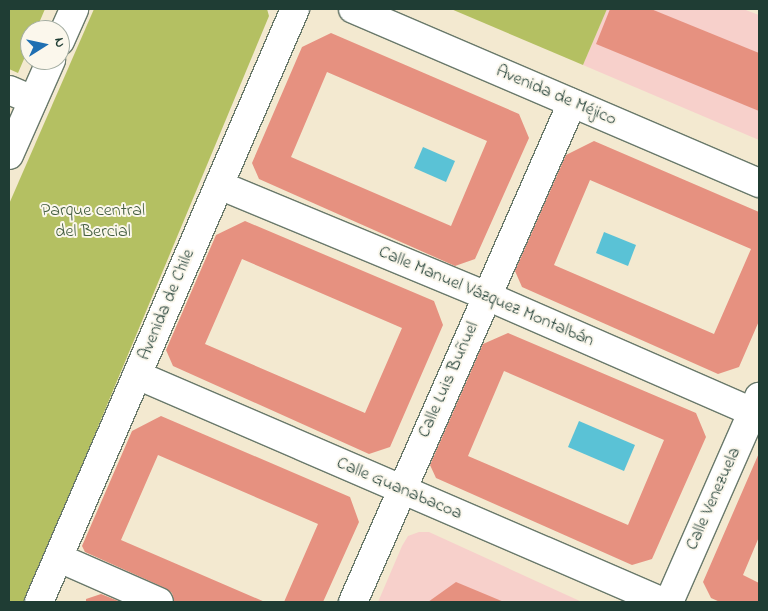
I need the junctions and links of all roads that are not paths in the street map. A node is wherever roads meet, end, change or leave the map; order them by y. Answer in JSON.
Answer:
{"nodes":[{"id":1,"x":295,"y":9,"type":"edge"},
{"id":2,"x":353,"y":9,"type":"edge"},
{"id":3,"x":47,"y":70,"type":"edge"},
{"id":4,"x":9,"y":90,"type":"edge"},
{"id":5,"x":34,"y":100,"type":"junction"},
{"id":6,"x":572,"y":103,"type":"junction"},
{"id":7,"x":9,"y":156,"type":"edge"},
{"id":8,"x":759,"y":183,"type":"edge"},
{"id":9,"x":219,"y":185,"type":"junction"},
{"id":10,"x":487,"y":296,"type":"junction"},
{"id":11,"x":137,"y":375,"type":"junction"},
{"id":12,"x":757,"y":408,"type":"edge"},
{"id":13,"x":400,"y":490,"type":"junction"},
{"id":14,"x":59,"y":558,"type":"junction"},
{"id":15,"x":39,"y":602,"type":"edge"},
{"id":16,"x":159,"y":602,"type":"edge"},
{"id":17,"x":353,"y":602,"type":"edge"},
{"id":18,"x":663,"y":602,"type":"edge"},
{"id":19,"x":669,"y":602,"type":"edge"}],
"edges":[{"from":1,"to":9,"type":"street","name":"Avenida de Chile"},
{"from":2,"to":6,"type":"street","name":"Avenida de Méjico"},
{"from":3,"to":5,"type":"street"},
{"from":4,"to":5,"type":"street"},
{"from":5,"to":7,"type":"street"},
{"from":6,"to":8,"type":"street","name":"Avenida de Méjico"},
{"from":6,"to":10,"type":"street","name":"Calle Luis Buñuel"},
{"from":9,"to":10,"type":"street","name":"Calle Manuel Vázquez Montalbán"},
{"from":9,"to":11,"type":"street","name":"Avenida de Chile"},
{"from":10,"to":12,"type":"street","name":"Calle Manuel Vázquez Montalbán"},
{"from":10,"to":13,"type":"street","name":"Calle Luis Buñuel"},
{"from":11,"to":13,"type":"street","name":"Calle Guanabacoa"},
{"from":11,"to":14,"type":"street","name":"Avenida de Chile"},
{"from":12,"to":19,"type":"street","name":"Calle Venezuela"},
{"from":13,"to":17,"type":"street","name":"Calle Luis Buñuel"},
{"from":13,"to":18,"type":"street","name":"Calle Guanabacoa"},
{"from":14,"to":15,"type":"street","name":"Avenida de Chile"},
{"from":14,"to":16,"type":"street"}]}
